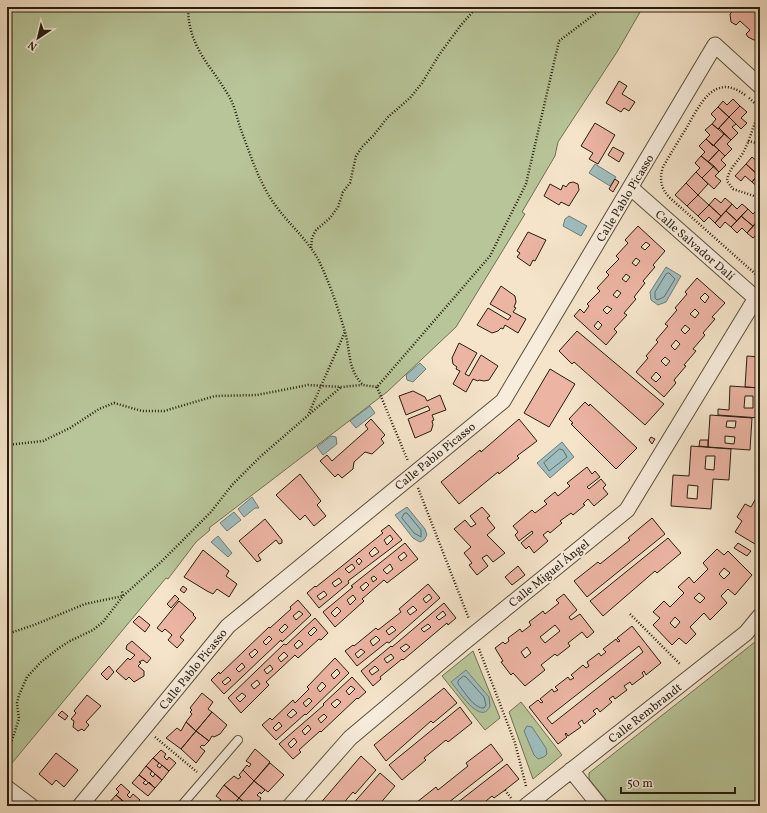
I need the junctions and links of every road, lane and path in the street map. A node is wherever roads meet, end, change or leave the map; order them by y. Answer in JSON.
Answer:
{"nodes":[{"id":1,"x":188,"y":7,"type":"edge"},
{"id":2,"x":477,"y":7,"type":"edge"},
{"id":3,"x":604,"y":7,"type":"edge"},
{"id":4,"x":760,"y":86,"type":"edge"},
{"id":5,"x":760,"y":108,"type":"edge"},
{"id":6,"x":760,"y":112,"type":"edge"},
{"id":7,"x":748,"y":141,"type":"junction"},
{"id":8,"x":760,"y":144,"type":"edge"},
{"id":9,"x":631,"y":188,"type":"junction"},
{"id":10,"x":760,"y":198,"type":"edge"},
{"id":11,"x":311,"y":248,"type":"junction"},
{"id":12,"x":760,"y":278,"type":"edge"},
{"id":13,"x":758,"y":300,"type":"edge"},
{"id":14,"x":345,"y":332,"type":"junction"},
{"id":15,"x":363,"y":385,"type":"junction"},
{"id":16,"x":321,"y":386,"type":"junction"},
{"id":17,"x":377,"y":387,"type":"junction"},
{"id":18,"x":341,"y":388,"type":"junction"},
{"id":19,"x":308,"y":415,"type":"junction"},
{"id":20,"x":7,"y":445,"type":"edge"},
{"id":21,"x":409,"y":464,"type":"dead end"},
{"id":22,"x":417,"y":484,"type":"dead end"},
{"id":23,"x":122,"y":591,"type":"dead end"},
{"id":24,"x":123,"y":596,"type":"junction"},
{"id":25,"x":630,"y":614,"type":"dead end"},
{"id":26,"x":760,"y":616,"type":"edge"},
{"id":27,"x":471,"y":623,"type":"dead end"},
{"id":28,"x":7,"y":634,"type":"edge"},
{"id":29,"x":477,"y":645,"type":"dead end"},
{"id":30,"x":680,"y":664,"type":"dead end"},
{"id":31,"x":7,"y":733,"type":"edge"},
{"id":32,"x":153,"y":736,"type":"dead end"},
{"id":33,"x":238,"y":740,"type":"dead end"},
{"id":34,"x":10,"y":746,"type":"junction"},
{"id":35,"x":7,"y":755,"type":"edge"},
{"id":36,"x":571,"y":770,"type":"junction"},
{"id":37,"x":199,"y":773,"type":"dead end"},
{"id":38,"x":526,"y":786,"type":"dead end"},
{"id":39,"x":7,"y":788,"type":"edge"},
{"id":40,"x":505,"y":790,"type":"dead end"},
{"id":41,"x":511,"y":798,"type":"dead end"},
{"id":42,"x":31,"y":806,"type":"edge"},
{"id":43,"x":80,"y":806,"type":"edge"},
{"id":44,"x":181,"y":806,"type":"edge"},
{"id":45,"x":290,"y":806,"type":"edge"},
{"id":46,"x":526,"y":806,"type":"edge"},
{"id":47,"x":600,"y":806,"type":"edge"}],
"edges":[{"from":1,"to":11,"type":"path"},
{"from":2,"to":11,"type":"path"},
{"from":3,"to":17,"type":"path"},
{"from":4,"to":9,"type":"street","name":"Calle Pablo Picasso"},
{"from":5,"to":12,"type":"path"},
{"from":6,"to":7,"type":"path"},
{"from":7,"to":8,"type":"path"},
{"from":7,"to":10,"type":"path"},
{"from":9,"to":13,"type":"street","name":"Calle Salvador Dalí"},
{"from":9,"to":43,"type":"street","name":"Calle Pablo Picasso"},
{"from":11,"to":14,"type":"path"},
{"from":13,"to":45,"type":"street","name":"Calle Miguel Ángel"},
{"from":14,"to":15,"type":"path"},
{"from":14,"to":16,"type":"path"},
{"from":15,"to":17,"type":"path"},
{"from":15,"to":18,"type":"path"},
{"from":16,"to":18,"type":"path"},
{"from":16,"to":19,"type":"path"},
{"from":16,"to":20,"type":"path"},
{"from":17,"to":21,"type":"path"},
{"from":18,"to":19,"type":"path"},
{"from":19,"to":24,"type":"path"},
{"from":22,"to":27,"type":"path"},
{"from":23,"to":24,"type":"path"},
{"from":24,"to":28,"type":"path"},
{"from":24,"to":34,"type":"path"},
{"from":25,"to":30,"type":"path"},
{"from":26,"to":36,"type":"street","name":"Calle Rembrandt"},
{"from":29,"to":38,"type":"path"},
{"from":31,"to":34,"type":"path"},
{"from":32,"to":37,"type":"path"},
{"from":33,"to":44,"type":"lane"},
{"from":34,"to":35,"type":"path"},
{"from":36,"to":46,"type":"street","name":"Calle Rembrandt"},
{"from":36,"to":47,"type":"street"},
{"from":39,"to":42,"type":"street"},
{"from":40,"to":41,"type":"path"}]}
